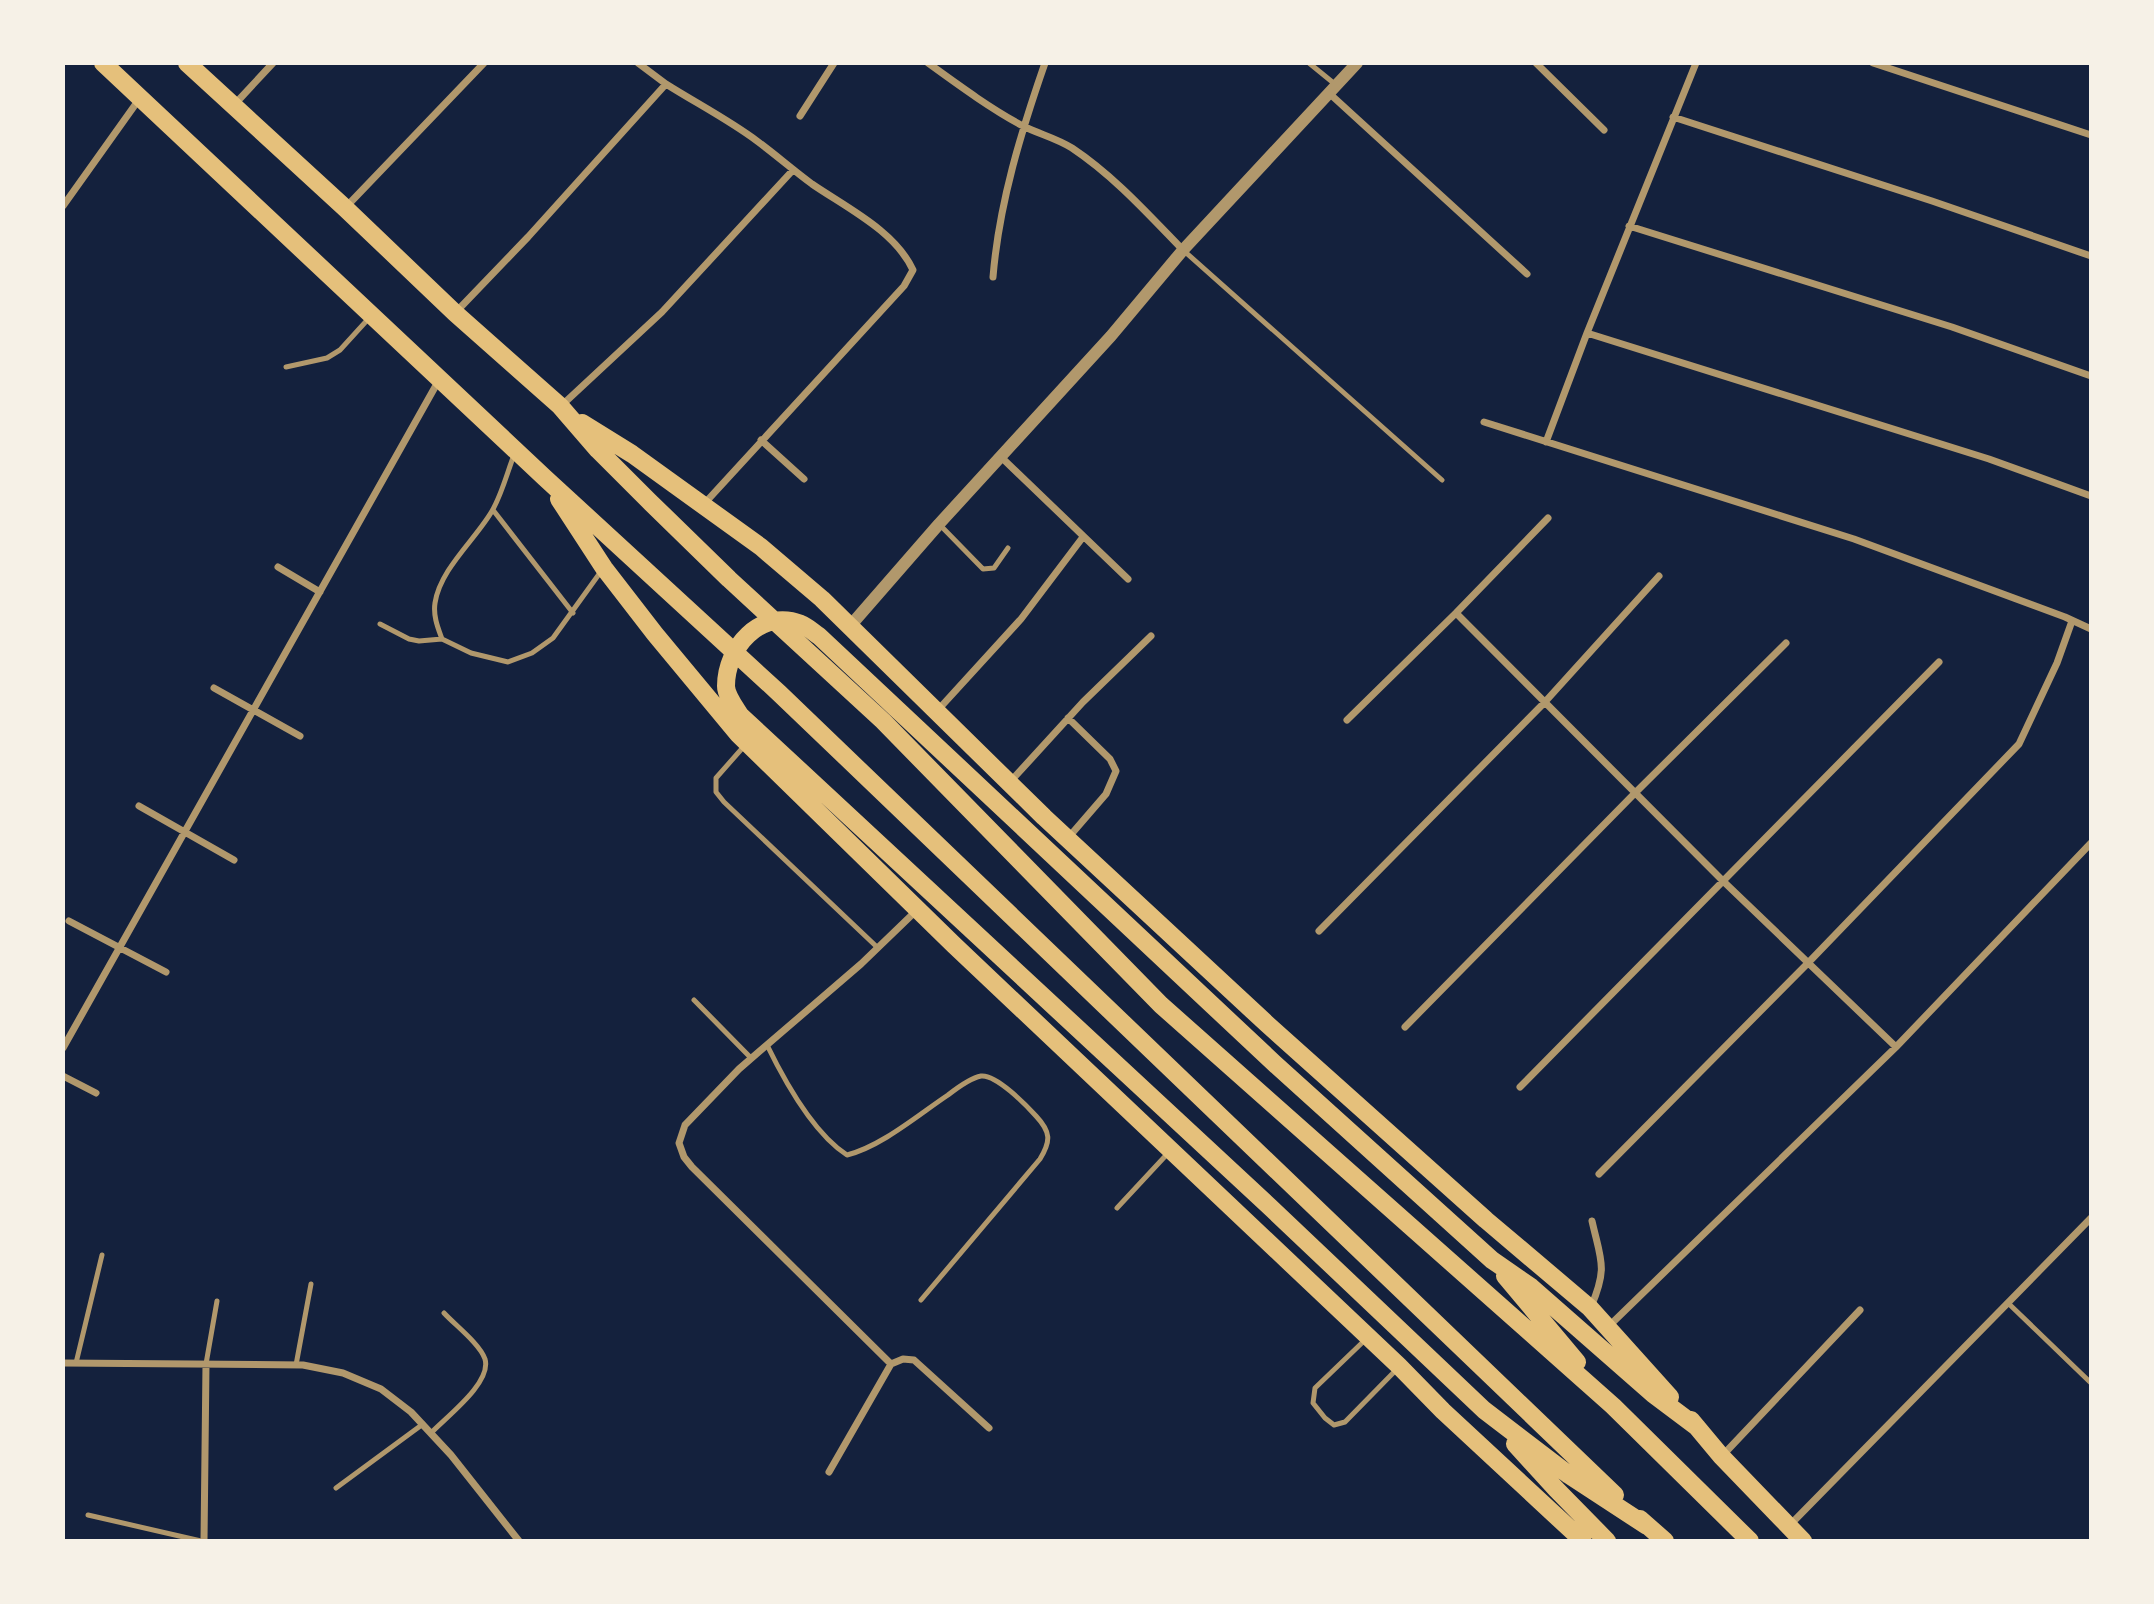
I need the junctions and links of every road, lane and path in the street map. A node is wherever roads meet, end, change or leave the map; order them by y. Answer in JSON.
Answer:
{"nodes":[{"id":1,"x":103,"y":63,"type":"edge"},
{"id":2,"x":187,"y":63,"type":"edge"},
{"id":3,"x":273,"y":63,"type":"edge"},
{"id":4,"x":484,"y":63,"type":"edge"},
{"id":5,"x":638,"y":63,"type":"edge"},
{"id":6,"x":834,"y":63,"type":"edge"},
{"id":7,"x":928,"y":63,"type":"edge"},
{"id":8,"x":1045,"y":63,"type":"edge"},
{"id":9,"x":1309,"y":63,"type":"edge"},
{"id":10,"x":1356,"y":63,"type":"edge"},
{"id":11,"x":1536,"y":63,"type":"edge"},
{"id":12,"x":1696,"y":63,"type":"edge"},
{"id":13,"x":1873,"y":63,"type":"edge"},
{"id":14,"x":666,"y":84,"type":"junction"},
{"id":15,"x":1333,"y":90,"type":"junction"},
{"id":16,"x":140,"y":98,"type":"junction"},
{"id":17,"x":233,"y":105,"type":"junction"},
{"id":18,"x":800,"y":116,"type":"dead end"},
{"id":19,"x":1673,"y":117,"type":"junction"},
{"id":20,"x":1024,"y":126,"type":"junction"},
{"id":21,"x":1604,"y":130,"type":"dead end"},
{"id":22,"x":2091,"y":135,"type":"edge"},
{"id":23,"x":793,"y":170,"type":"junction"},
{"id":24,"x":63,"y":206,"type":"edge"},
{"id":25,"x":345,"y":208,"type":"junction"},
{"id":26,"x":1629,"y":226,"type":"junction"},
{"id":27,"x":1183,"y":250,"type":"junction"},
{"id":28,"x":2091,"y":256,"type":"edge"},
{"id":29,"x":1527,"y":274,"type":"dead end"},
{"id":30,"x":993,"y":277,"type":"dead end"},
{"id":31,"x":455,"y":313,"type":"junction"},
{"id":32,"x":371,"y":315,"type":"junction"},
{"id":33,"x":1587,"y":333,"type":"junction"},
{"id":34,"x":286,"y":367,"type":"dead end"},
{"id":35,"x":2091,"y":376,"type":"edge"},
{"id":36,"x":439,"y":379,"type":"junction"},
{"id":37,"x":565,"y":411,"type":"junction"},
{"id":38,"x":1484,"y":422,"type":"dead end"},
{"id":39,"x":761,"y":440,"type":"junction"},
{"id":40,"x":1546,"y":442,"type":"junction"},
{"id":41,"x":516,"y":450,"type":"junction"},
{"id":42,"x":1000,"y":456,"type":"junction"},
{"id":43,"x":545,"y":478,"type":"junction"},
{"id":44,"x":804,"y":479,"type":"dead end"},
{"id":45,"x":1442,"y":480,"type":"dead end"},
{"id":46,"x":2091,"y":496,"type":"edge"},
{"id":47,"x":703,"y":505,"type":"junction"},
{"id":48,"x":493,"y":510,"type":"junction"},
{"id":49,"x":1548,"y":518,"type":"dead end"},
{"id":50,"x":939,"y":524,"type":"junction"},
{"id":51,"x":1083,"y":537,"type":"junction"},
{"id":52,"x":1008,"y":548,"type":"dead end"},
{"id":53,"x":278,"y":566,"type":"dead end"},
{"id":54,"x":604,"y":568,"type":"junction"},
{"id":55,"x":1659,"y":576,"type":"dead end"},
{"id":56,"x":1128,"y":579,"type":"dead end"},
{"id":57,"x":320,"y":592,"type":"junction"},
{"id":58,"x":573,"y":613,"type":"junction"},
{"id":59,"x":1456,"y":613,"type":"junction"},
{"id":60,"x":2072,"y":621,"type":"junction"},
{"id":61,"x":380,"y":624,"type":"dead end"},
{"id":62,"x":851,"y":625,"type":"junction"},
{"id":63,"x":2091,"y":629,"type":"edge"},
{"id":64,"x":1151,"y":636,"type":"dead end"},
{"id":65,"x":442,"y":639,"type":"junction"},
{"id":66,"x":1786,"y":643,"type":"dead end"},
{"id":67,"x":1939,"y":662,"type":"dead end"},
{"id":68,"x":214,"y":688,"type":"dead end"},
{"id":69,"x":1545,"y":703,"type":"junction"},
{"id":70,"x":254,"y":710,"type":"junction"},
{"id":71,"x":937,"y":711,"type":"junction"},
{"id":72,"x":1068,"y":718,"type":"junction"},
{"id":73,"x":1347,"y":720,"type":"dead end"},
{"id":74,"x":300,"y":736,"type":"dead end"},
{"id":75,"x":747,"y":743,"type":"junction"},
{"id":76,"x":1009,"y":783,"type":"junction"},
{"id":77,"x":1634,"y":793,"type":"junction"},
{"id":78,"x":139,"y":806,"type":"dead end"},
{"id":79,"x":184,"y":831,"type":"junction"},
{"id":80,"x":1068,"y":839,"type":"junction"},
{"id":81,"x":2091,"y":843,"type":"edge"},
{"id":82,"x":234,"y":860,"type":"dead end"},
{"id":83,"x":1723,"y":881,"type":"junction"},
{"id":84,"x":918,"y":909,"type":"junction"},
{"id":85,"x":69,"y":920,"type":"dead end"},
{"id":86,"x":1319,"y":931,"type":"dead end"},
{"id":87,"x":118,"y":947,"type":"junction"},
{"id":88,"x":878,"y":948,"type":"junction"},
{"id":89,"x":1808,"y":963,"type":"junction"},
{"id":90,"x":166,"y":972,"type":"dead end"},
{"id":91,"x":694,"y":1000,"type":"dead end"},
{"id":92,"x":1405,"y":1027,"type":"dead end"},
{"id":93,"x":767,"y":1045,"type":"junction"},
{"id":94,"x":1896,"y":1047,"type":"junction"},
{"id":95,"x":63,"y":1048,"type":"edge"},
{"id":96,"x":751,"y":1058,"type":"junction"},
{"id":97,"x":63,"y":1076,"type":"edge"},
{"id":98,"x":1520,"y":1087,"type":"dead end"},
{"id":99,"x":96,"y":1093,"type":"dead end"},
{"id":100,"x":1171,"y":1150,"type":"junction"},
{"id":101,"x":1599,"y":1174,"type":"dead end"},
{"id":102,"x":1117,"y":1208,"type":"dead end"},
{"id":103,"x":2091,"y":1218,"type":"edge"},
{"id":104,"x":1592,"y":1221,"type":"dead end"},
{"id":105,"x":102,"y":1255,"type":"dead end"},
{"id":106,"x":1492,"y":1260,"type":"junction"},
{"id":107,"x":311,"y":1283,"type":"dead end"},
{"id":108,"x":921,"y":1300,"type":"dead end"},
{"id":109,"x":217,"y":1301,"type":"dead end"},
{"id":110,"x":2008,"y":1303,"type":"junction"},
{"id":111,"x":1590,"y":1308,"type":"junction"},
{"id":112,"x":1860,"y":1310,"type":"dead end"},
{"id":113,"x":444,"y":1313,"type":"dead end"},
{"id":114,"x":1608,"y":1327,"type":"junction"},
{"id":115,"x":1368,"y":1337,"type":"junction"},
{"id":116,"x":63,"y":1363,"type":"edge"},
{"id":117,"x":76,"y":1363,"type":"junction"},
{"id":118,"x":206,"y":1364,"type":"junction"},
{"id":119,"x":891,"y":1364,"type":"junction"},
{"id":120,"x":296,"y":1365,"type":"junction"},
{"id":121,"x":1399,"y":1366,"type":"junction"},
{"id":122,"x":2091,"y":1383,"type":"edge"},
{"id":123,"x":1613,"y":1406,"type":"junction"},
{"id":124,"x":1484,"y":1410,"type":"junction"},
{"id":125,"x":423,"y":1424,"type":"junction"},
{"id":126,"x":1697,"y":1427,"type":"junction"},
{"id":127,"x":989,"y":1428,"type":"dead end"},
{"id":128,"x":431,"y":1433,"type":"junction"},
{"id":129,"x":1721,"y":1456,"type":"junction"},
{"id":130,"x":829,"y":1472,"type":"dead end"},
{"id":131,"x":336,"y":1488,"type":"dead end"},
{"id":132,"x":88,"y":1515,"type":"dead end"},
{"id":133,"x":1647,"y":1526,"type":"junction"},
{"id":134,"x":1789,"y":1526,"type":"junction"},
{"id":135,"x":202,"y":1541,"type":"edge"},
{"id":136,"x":519,"y":1541,"type":"edge"},
{"id":137,"x":1583,"y":1541,"type":"edge"},
{"id":138,"x":1607,"y":1541,"type":"edge"},
{"id":139,"x":1665,"y":1541,"type":"edge"},
{"id":140,"x":1750,"y":1541,"type":"edge"},
{"id":141,"x":1803,"y":1541,"type":"edge"}],
"edges":[{"from":1,"to":16,"type":"main road"},
{"from":2,"to":17,"type":"main road"},
{"from":3,"to":17,"type":"street"},
{"from":4,"to":25,"type":"street"},
{"from":5,"to":14,"type":"street"},
{"from":6,"to":18,"type":"street"},
{"from":7,"to":20,"type":"street"},
{"from":8,"to":20,"type":"street"},
{"from":9,"to":15,"type":"lane"},
{"from":10,"to":15,"type":"street"},
{"from":11,"to":21,"type":"street"},
{"from":12,"to":19,"type":"street"},
{"from":13,"to":22,"type":"street"},
{"from":14,"to":23,"type":"street"},
{"from":14,"to":31,"type":"street"},
{"from":15,"to":27,"type":"street"},
{"from":15,"to":29,"type":"street"},
{"from":16,"to":24,"type":"street"},
{"from":16,"to":32,"type":"main road"},
{"from":17,"to":25,"type":"main road"},
{"from":19,"to":26,"type":"street"},
{"from":19,"to":28,"type":"street"},
{"from":20,"to":27,"type":"street"},
{"from":20,"to":30,"type":"street"},
{"from":23,"to":37,"type":"street"},
{"from":23,"to":39,"type":"street"},
{"from":25,"to":31,"type":"main road"},
{"from":26,"to":33,"type":"street"},
{"from":26,"to":35,"type":"street"},
{"from":27,"to":42,"type":"street"},
{"from":27,"to":45,"type":"lane"},
{"from":31,"to":37,"type":"main road"},
{"from":32,"to":34,"type":"lane"},
{"from":32,"to":36,"type":"main road"},
{"from":33,"to":40,"type":"street"},
{"from":33,"to":46,"type":"street"},
{"from":36,"to":41,"type":"main road"},
{"from":36,"to":57,"type":"street"},
{"from":37,"to":47,"type":"main road"},
{"from":37,"to":123,"type":"main road"},
{"from":38,"to":40,"type":"street"},
{"from":39,"to":44,"type":"street"},
{"from":39,"to":47,"type":"street"},
{"from":40,"to":60,"type":"street"},
{"from":41,"to":43,"type":"main road"},
{"from":41,"to":48,"type":"lane"},
{"from":42,"to":50,"type":"street"},
{"from":42,"to":51,"type":"street"},
{"from":43,"to":54,"type":"main road"},
{"from":43,"to":133,"type":"main road"},
{"from":47,"to":62,"type":"main road"},
{"from":48,"to":58,"type":"lane"},
{"from":48,"to":65,"type":"lane"},
{"from":49,"to":59,"type":"street"},
{"from":50,"to":52,"type":"lane"},
{"from":50,"to":62,"type":"street"},
{"from":51,"to":56,"type":"street"},
{"from":51,"to":71,"type":"street"},
{"from":53,"to":57,"type":"street"},
{"from":54,"to":58,"type":"lane"},
{"from":54,"to":75,"type":"main road"},
{"from":55,"to":69,"type":"street"},
{"from":57,"to":70,"type":"street"},
{"from":58,"to":65,"type":"lane"},
{"from":59,"to":69,"type":"street"},
{"from":59,"to":73,"type":"street"},
{"from":60,"to":63,"type":"street"},
{"from":60,"to":89,"type":"street"},
{"from":61,"to":65,"type":"lane"},
{"from":62,"to":71,"type":"main road"},
{"from":64,"to":72,"type":"street"},
{"from":66,"to":77,"type":"street"},
{"from":67,"to":83,"type":"street"},
{"from":68,"to":70,"type":"street"},
{"from":69,"to":77,"type":"street"},
{"from":69,"to":86,"type":"street"},
{"from":70,"to":74,"type":"street"},
{"from":70,"to":79,"type":"street"},
{"from":71,"to":76,"type":"main road"},
{"from":72,"to":76,"type":"street"},
{"from":72,"to":80,"type":"street"},
{"from":75,"to":84,"type":"main road"},
{"from":75,"to":88,"type":"lane"},
{"from":76,"to":80,"type":"main road"},
{"from":77,"to":83,"type":"street"},
{"from":77,"to":92,"type":"street"},
{"from":78,"to":79,"type":"street"},
{"from":79,"to":82,"type":"street"},
{"from":79,"to":87,"type":"street"},
{"from":80,"to":111,"type":"main road"},
{"from":81,"to":94,"type":"street"},
{"from":83,"to":89,"type":"street"},
{"from":83,"to":98,"type":"street"},
{"from":84,"to":88,"type":"street"},
{"from":84,"to":100,"type":"main road"},
{"from":85,"to":87,"type":"street"},
{"from":87,"to":90,"type":"street"},
{"from":87,"to":95,"type":"street"},
{"from":88,"to":93,"type":"street"},
{"from":89,"to":94,"type":"street"},
{"from":89,"to":101,"type":"street"},
{"from":91,"to":96,"type":"lane"},
{"from":93,"to":96,"type":"street"},
{"from":93,"to":108,"type":"lane"},
{"from":94,"to":114,"type":"street"},
{"from":96,"to":119,"type":"street"},
{"from":97,"to":99,"type":"street"},
{"from":100,"to":102,"type":"lane"},
{"from":100,"to":115,"type":"main road"},
{"from":103,"to":110,"type":"street"},
{"from":104,"to":111,"type":"street"},
{"from":105,"to":117,"type":"lane"},
{"from":106,"to":123,"type":"main road"},
{"from":106,"to":124,"type":"main road"},
{"from":106,"to":126,"type":"main road"},
{"from":107,"to":120,"type":"lane"},
{"from":109,"to":118,"type":"lane"},
{"from":110,"to":122,"type":"lane"},
{"from":110,"to":134,"type":"street"},
{"from":111,"to":114,"type":"main road"},
{"from":112,"to":129,"type":"street"},
{"from":113,"to":128,"type":"lane"},
{"from":114,"to":126,"type":"main road"},
{"from":115,"to":121,"type":"main road"},
{"from":115,"to":121,"type":"lane"},
{"from":116,"to":117,"type":"street"},
{"from":117,"to":118,"type":"street"},
{"from":118,"to":120,"type":"street"},
{"from":118,"to":135,"type":"street"},
{"from":119,"to":127,"type":"street"},
{"from":119,"to":130,"type":"street"},
{"from":120,"to":125,"type":"street"},
{"from":121,"to":137,"type":"main road"},
{"from":123,"to":140,"type":"main road"},
{"from":124,"to":133,"type":"main road"},
{"from":124,"to":138,"type":"main road"},
{"from":125,"to":128,"type":"street"},
{"from":125,"to":131,"type":"lane"},
{"from":126,"to":129,"type":"main road"},
{"from":128,"to":136,"type":"street"},
{"from":129,"to":134,"type":"main road"},
{"from":132,"to":135,"type":"lane"},
{"from":133,"to":139,"type":"main road"},
{"from":134,"to":141,"type":"main road"}]}
